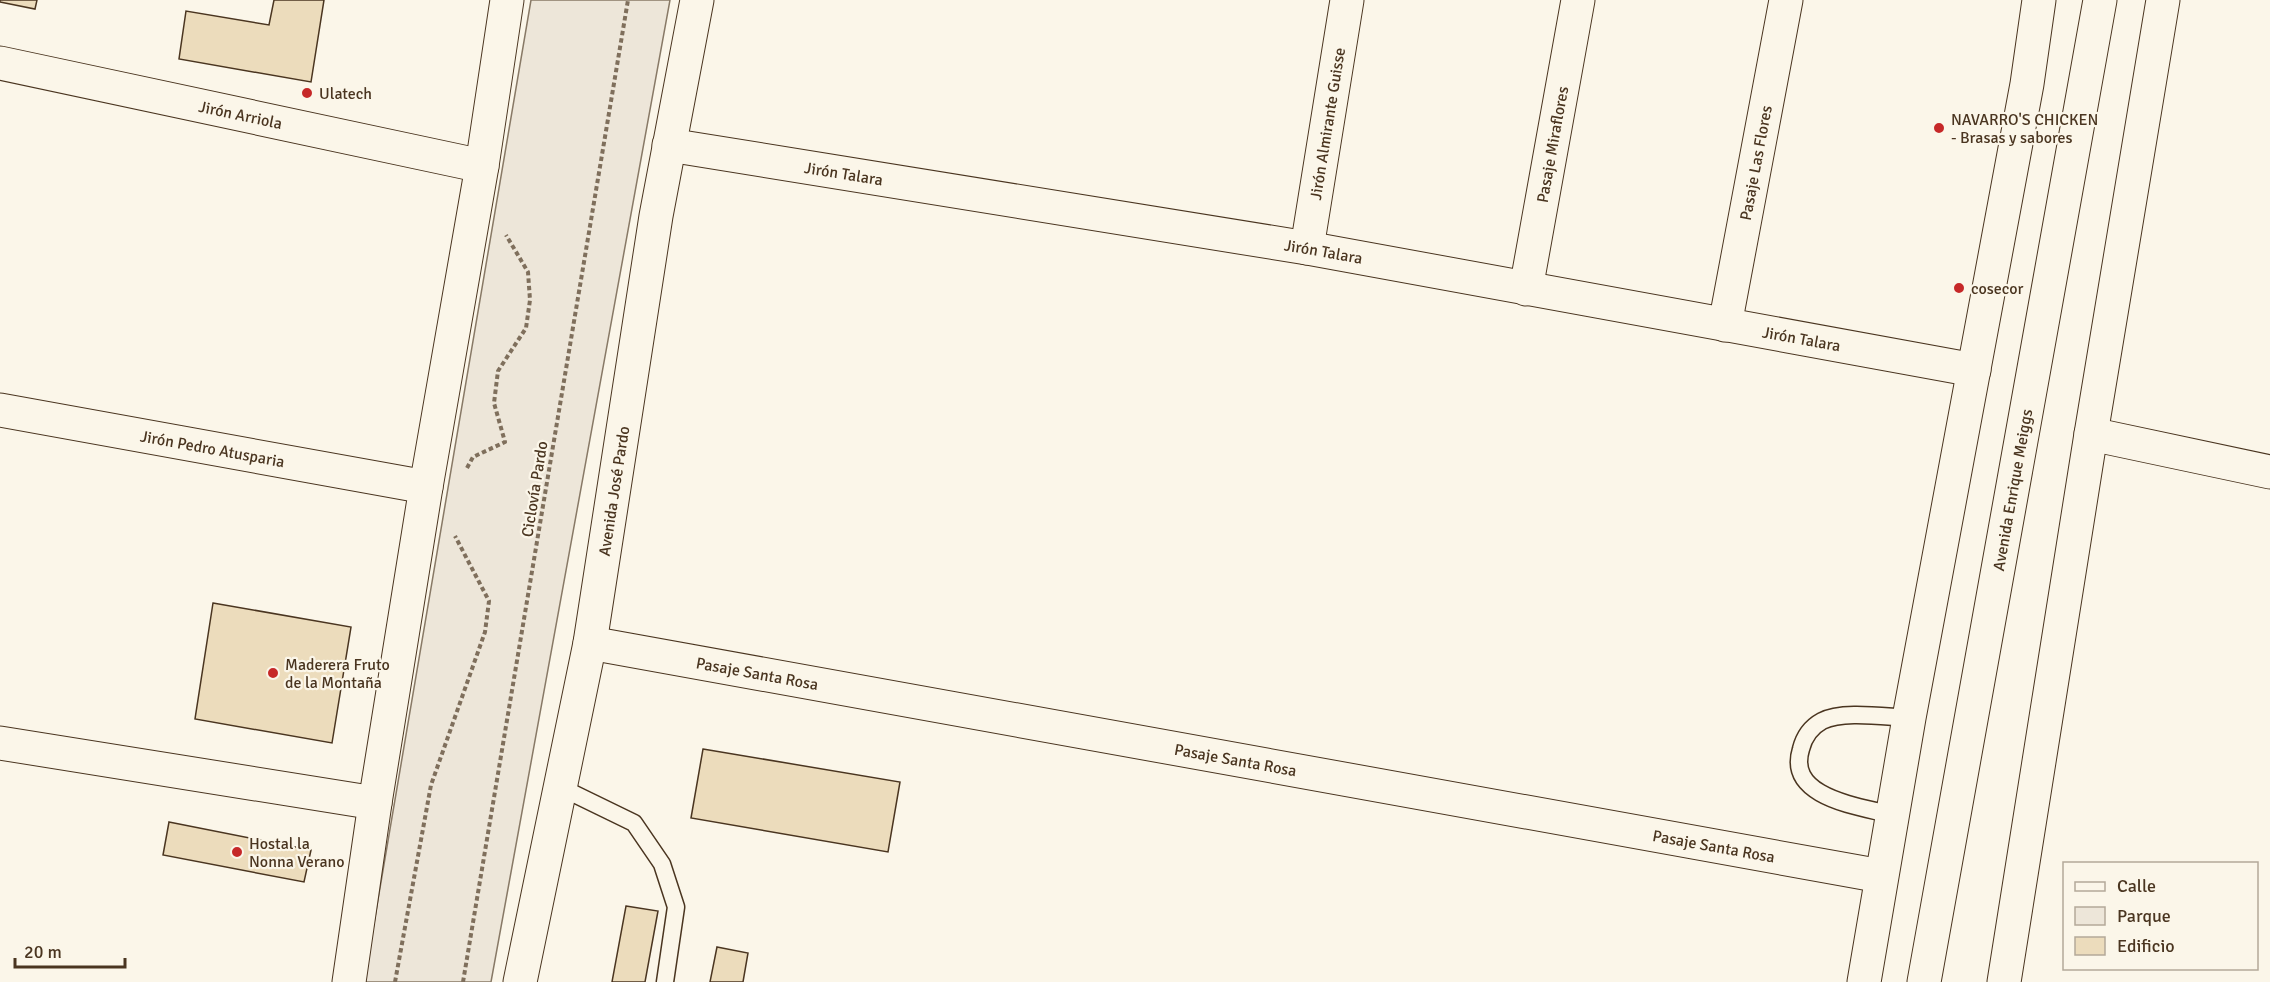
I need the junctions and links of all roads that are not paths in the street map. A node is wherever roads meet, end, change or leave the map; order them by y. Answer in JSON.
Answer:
{"nodes":[{"id":1,"x":507,"y":0,"type":"edge"},
{"id":2,"x":697,"y":0,"type":"edge"},
{"id":3,"x":1347,"y":0,"type":"edge"},
{"id":4,"x":1578,"y":0,"type":"edge"},
{"id":5,"x":1786,"y":0,"type":"edge"},
{"id":6,"x":2038,"y":0,"type":"edge"},
{"id":7,"x":2100,"y":0,"type":"edge"},
{"id":8,"x":2163,"y":0,"type":"edge"},
{"id":9,"x":0,"y":63,"type":"edge"},
{"id":10,"x":669,"y":145,"type":"junction"},
{"id":11,"x":482,"y":166,"type":"junction"},
{"id":12,"x":1307,"y":248,"type":"junction"},
{"id":13,"x":1526,"y":289,"type":"junction"},
{"id":14,"x":1725,"y":325,"type":"junction"},
{"id":15,"x":1974,"y":370,"type":"junction"},
{"id":16,"x":0,"y":410,"type":"edge"},
{"id":17,"x":2091,"y":434,"type":"junction"},
{"id":18,"x":2270,"y":472,"type":"edge"},
{"id":19,"x":426,"y":487,"type":"junction"},
{"id":20,"x":590,"y":643,"type":"junction"},
{"id":21,"x":1909,"y":718,"type":"junction"},
{"id":22,"x":0,"y":743,"type":"edge"},
{"id":23,"x":560,"y":787,"type":"junction"},
{"id":24,"x":375,"y":803,"type":"junction"},
{"id":25,"x":1892,"y":815,"type":"junction"},
{"id":26,"x":1881,"y":876,"type":"junction"},
{"id":27,"x":349,"y":982,"type":"edge"},
{"id":28,"x":520,"y":982,"type":"edge"},
{"id":29,"x":665,"y":982,"type":"edge"},
{"id":30,"x":1864,"y":982,"type":"edge"},
{"id":31,"x":1924,"y":982,"type":"edge"},
{"id":32,"x":2004,"y":982,"type":"edge"}],
"edges":[{"from":1,"to":11,"type":"main road"},
{"from":2,"to":10,"type":"main road","name":"Avenida José Pardo"},
{"from":3,"to":12,"type":"main road","name":"Jirón Almirante Guisse"},
{"from":4,"to":13,"type":"main road","name":"Pasaje Miraflores"},
{"from":5,"to":14,"type":"main road","name":"Pasaje Las Flores"},
{"from":6,"to":15,"type":"main road"},
{"from":7,"to":31,"type":"main road","name":"Avenida Enrique Meiggs"},
{"from":8,"to":17,"type":"main road"},
{"from":9,"to":11,"type":"main road","name":"Jirón Arriola"},
{"from":10,"to":12,"type":"main road","name":"Jirón Talara"},
{"from":10,"to":20,"type":"main road","name":"Avenida José Pardo"},
{"from":11,"to":19,"type":"main road"},
{"from":12,"to":13,"type":"main road","name":"Jirón Talara"},
{"from":13,"to":14,"type":"main road","name":"Jirón Talara"},
{"from":14,"to":15,"type":"main road","name":"Jirón Talara"},
{"from":15,"to":21,"type":"main road"},
{"from":16,"to":19,"type":"main road","name":"Jirón Pedro Atusparia"},
{"from":17,"to":18,"type":"main road"},
{"from":17,"to":32,"type":"main road"},
{"from":19,"to":24,"type":"main road"},
{"from":20,"to":23,"type":"main road","name":"Avenida José Pardo"},
{"from":20,"to":26,"type":"main road","name":"Pasaje Santa Rosa"},
{"from":21,"to":25,"type":"main road"},
{"from":21,"to":25,"type":"lane"},
{"from":22,"to":24,"type":"main road"},
{"from":23,"to":28,"type":"main road","name":"Avenida José Pardo"},
{"from":23,"to":29,"type":"lane"},
{"from":24,"to":27,"type":"main road"},
{"from":25,"to":26,"type":"main road"},
{"from":26,"to":30,"type":"main road"}]}
